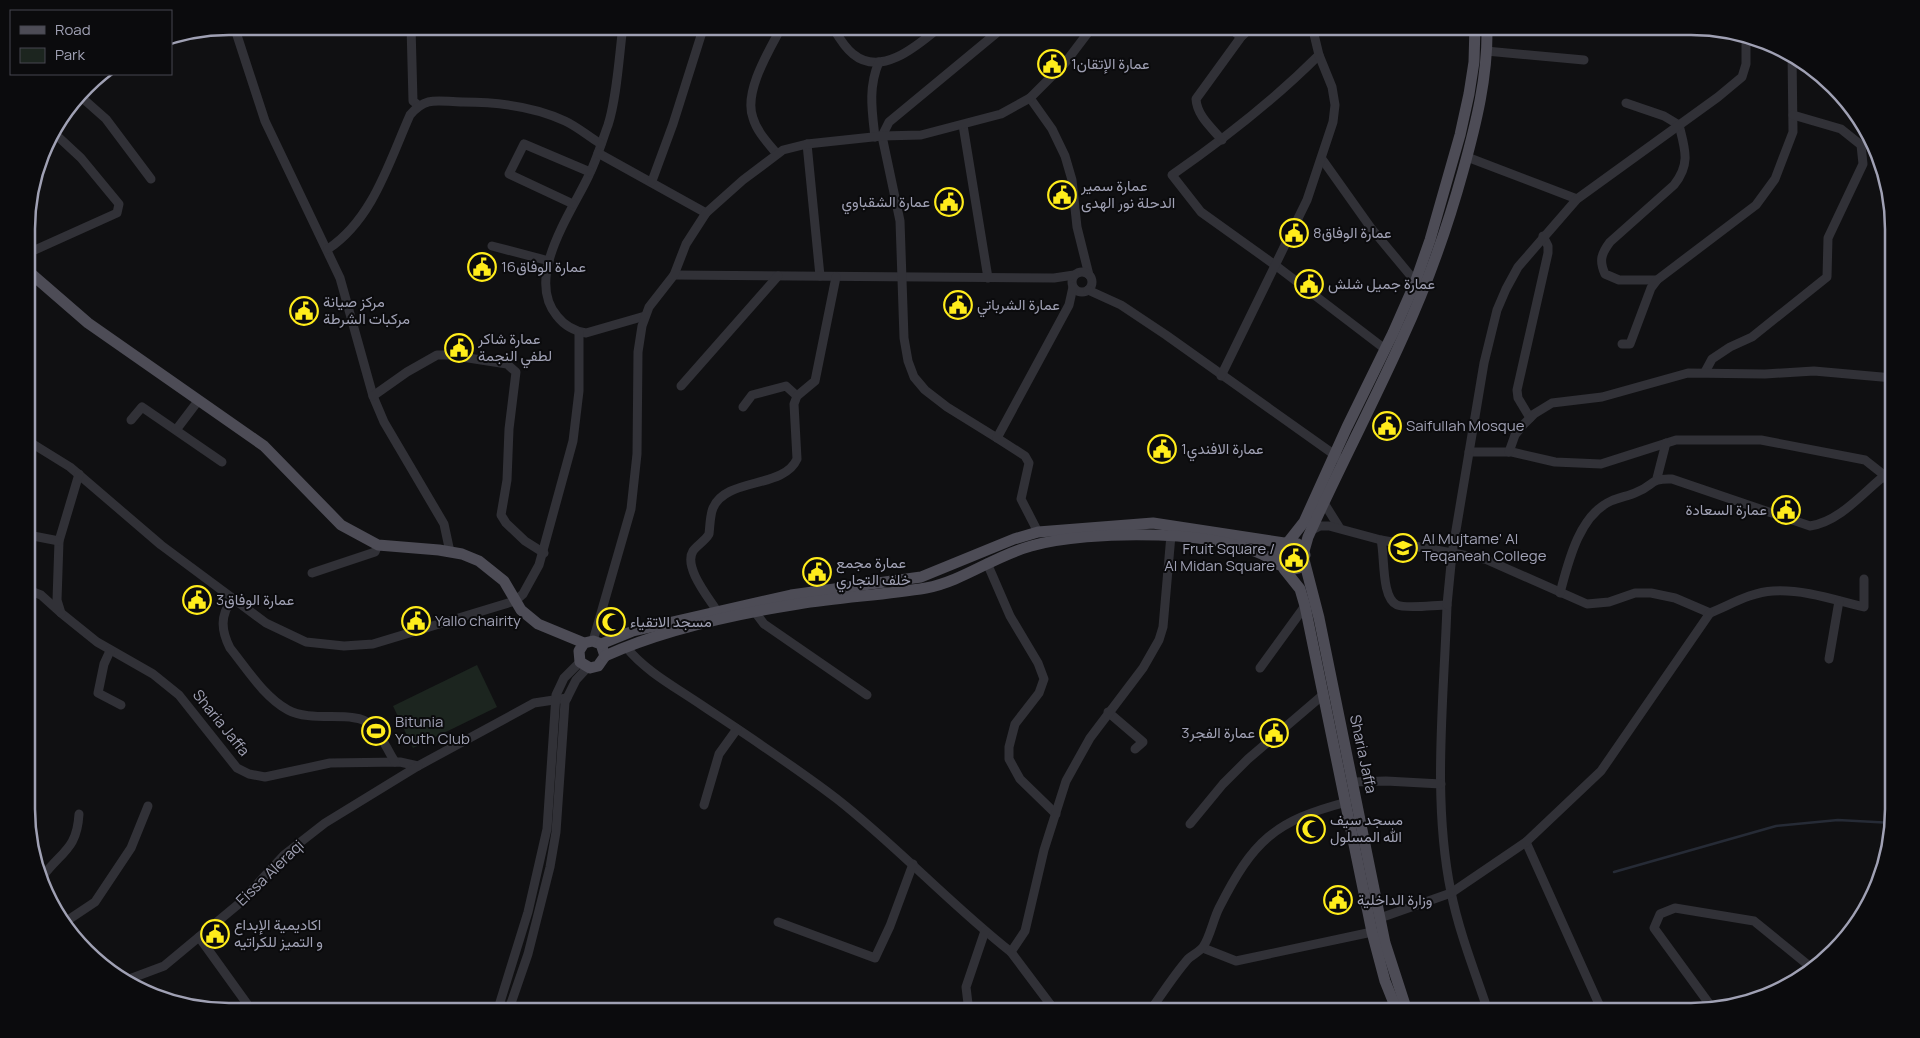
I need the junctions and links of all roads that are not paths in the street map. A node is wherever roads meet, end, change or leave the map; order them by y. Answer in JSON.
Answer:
{"nodes":[{"id":1,"x":237,"y":35,"type":"edge"},
{"id":2,"x":411,"y":35,"type":"edge"},
{"id":3,"x":622,"y":35,"type":"edge"},
{"id":4,"x":701,"y":35,"type":"edge"},
{"id":5,"x":778,"y":35,"type":"edge"},
{"id":6,"x":839,"y":35,"type":"edge"},
{"id":7,"x":928,"y":35,"type":"edge"},
{"id":8,"x":994,"y":35,"type":"edge"},
{"id":9,"x":1086,"y":35,"type":"edge"},
{"id":10,"x":1238,"y":35,"type":"edge"},
{"id":11,"x":1314,"y":35,"type":"edge"},
{"id":12,"x":1475,"y":35,"type":"edge"},
{"id":13,"x":1486,"y":35,"type":"edge"},
{"id":14,"x":1241,"y":37,"type":"joint"},
{"id":15,"x":1746,"y":43,"type":"edge"},
{"id":16,"x":1486,"y":52,"type":"junction"},
{"id":17,"x":1319,"y":55,"type":"junction"},
{"id":18,"x":1584,"y":60,"type":"dead end"},
{"id":19,"x":879,"y":62,"type":"junction"},
{"id":20,"x":1792,"y":64,"type":"edge"},
{"id":21,"x":1030,"y":98,"type":"junction"},
{"id":22,"x":84,"y":100,"type":"edge"},
{"id":23,"x":1626,"y":103,"type":"dead end"},
{"id":24,"x":418,"y":106,"type":"junction"},
{"id":25,"x":1793,"y":115,"type":"junction"},
{"id":26,"x":963,"y":125,"type":"junction"},
{"id":27,"x":1679,"y":125,"type":"junction"},
{"id":28,"x":58,"y":137,"type":"edge"},
{"id":29,"x":878,"y":137,"type":"junction"},
{"id":30,"x":1222,"y":140,"type":"junction"},
{"id":31,"x":807,"y":144,"type":"junction"},
{"id":32,"x":600,"y":149,"type":"junction"},
{"id":33,"x":777,"y":154,"type":"junction"},
{"id":34,"x":1467,"y":157,"type":"junction"},
{"id":35,"x":1322,"y":159,"type":"junction"},
{"id":36,"x":590,"y":172,"type":"junction"},
{"id":37,"x":151,"y":179,"type":"dead end"},
{"id":38,"x":652,"y":181,"type":"junction"},
{"id":39,"x":1577,"y":199,"type":"junction"},
{"id":40,"x":573,"y":204,"type":"junction"},
{"id":41,"x":706,"y":213,"type":"junction"},
{"id":42,"x":1543,"y":236,"type":"junction"},
{"id":43,"x":492,"y":246,"type":"dead end"},
{"id":44,"x":328,"y":249,"type":"junction"},
{"id":45,"x":35,"y":250,"type":"edge"},
{"id":46,"x":1082,"y":250,"type":"junction"},
{"id":47,"x":549,"y":261,"type":"junction"},
{"id":48,"x":1275,"y":265,"type":"junction"},
{"id":49,"x":674,"y":276,"type":"junction"},
{"id":50,"x":778,"y":276,"type":"junction"},
{"id":51,"x":820,"y":276,"type":"junction"},
{"id":52,"x":836,"y":276,"type":"junction"},
{"id":53,"x":1090,"y":276,"type":"junction"},
{"id":54,"x":35,"y":277,"type":"edge"},
{"id":55,"x":901,"y":277,"type":"junction"},
{"id":56,"x":988,"y":278,"type":"junction"},
{"id":57,"x":1074,"y":280,"type":"junction"},
{"id":58,"x":1657,"y":280,"type":"junction"},
{"id":59,"x":1416,"y":281,"type":"junction"},
{"id":60,"x":1087,"y":291,"type":"junction"},
{"id":61,"x":1117,"y":303,"type":"junction"},
{"id":62,"x":1069,"y":305,"type":"junction"},
{"id":63,"x":645,"y":316,"type":"junction"},
{"id":64,"x":579,"y":332,"type":"junction"},
{"id":65,"x":1622,"y":344,"type":"dead end"},
{"id":66,"x":1385,"y":349,"type":"junction"},
{"id":67,"x":1705,"y":372,"type":"junction"},
{"id":68,"x":1221,"y":376,"type":"junction"},
{"id":69,"x":1885,"y":377,"type":"edge"},
{"id":70,"x":681,"y":386,"type":"dead end"},
{"id":71,"x":373,"y":396,"type":"junction"},
{"id":72,"x":797,"y":396,"type":"junction"},
{"id":73,"x":198,"y":400,"type":"junction"},
{"id":74,"x":743,"y":407,"type":"dead end"},
{"id":75,"x":1530,"y":418,"type":"junction"},
{"id":76,"x":131,"y":420,"type":"dead end"},
{"id":77,"x":176,"y":430,"type":"junction"},
{"id":78,"x":997,"y":438,"type":"junction"},
{"id":79,"x":1666,"y":443,"type":"junction"},
{"id":80,"x":35,"y":445,"type":"edge"},
{"id":81,"x":35,"y":449,"type":"edge"},
{"id":82,"x":48,"y":452,"type":"junction"},
{"id":83,"x":1469,"y":452,"type":"junction"},
{"id":84,"x":1509,"y":452,"type":"junction"},
{"id":85,"x":1339,"y":458,"type":"junction"},
{"id":86,"x":222,"y":462,"type":"dead end"},
{"id":87,"x":79,"y":474,"type":"junction"},
{"id":88,"x":1884,"y":475,"type":"joint"},
{"id":89,"x":1657,"y":478,"type":"junction"},
{"id":90,"x":1324,"y":504,"type":"junction"},
{"id":91,"x":1339,"y":528,"type":"junction"},
{"id":92,"x":1312,"y":530,"type":"junction"},
{"id":93,"x":1038,"y":532,"type":"junction"},
{"id":94,"x":35,"y":536,"type":"edge"},
{"id":95,"x":1171,"y":536,"type":"junction"},
{"id":96,"x":1382,"y":540,"type":"junction"},
{"id":97,"x":59,"y":541,"type":"junction"},
{"id":98,"x":1286,"y":542,"type":"junction"},
{"id":99,"x":378,"y":545,"type":"junction"},
{"id":100,"x":450,"y":552,"type":"junction"},
{"id":101,"x":544,"y":553,"type":"junction"},
{"id":102,"x":1452,"y":554,"type":"junction"},
{"id":103,"x":1304,"y":556,"type":"junction"},
{"id":104,"x":987,"y":563,"type":"junction"},
{"id":105,"x":1281,"y":566,"type":"junction"},
{"id":106,"x":312,"y":573,"type":"dead end"},
{"id":107,"x":1864,"y":579,"type":"dead end"},
{"id":108,"x":35,"y":593,"type":"edge"},
{"id":109,"x":1560,"y":593,"type":"junction"},
{"id":110,"x":232,"y":599,"type":"junction"},
{"id":111,"x":515,"y":600,"type":"junction"},
{"id":112,"x":1840,"y":601,"type":"junction"},
{"id":113,"x":1447,"y":605,"type":"junction"},
{"id":114,"x":1306,"y":606,"type":"junction"},
{"id":115,"x":718,"y":611,"type":"junction"},
{"id":116,"x":755,"y":612,"type":"junction"},
{"id":117,"x":61,"y":613,"type":"junction"},
{"id":118,"x":1710,"y":613,"type":"junction"},
{"id":119,"x":558,"y":634,"type":"junction"},
{"id":120,"x":593,"y":643,"type":"junction"},
{"id":121,"x":626,"y":647,"type":"junction"},
{"id":122,"x":110,"y":651,"type":"junction"},
{"id":123,"x":605,"y":656,"type":"junction"},
{"id":124,"x":1829,"y":659,"type":"dead end"},
{"id":125,"x":582,"y":661,"type":"junction"},
{"id":126,"x":1260,"y":668,"type":"dead end"},
{"id":127,"x":1324,"y":694,"type":"junction"},
{"id":128,"x":867,"y":696,"type":"dead end"},
{"id":129,"x":567,"y":698,"type":"junction"},
{"id":130,"x":555,"y":699,"type":"junction"},
{"id":131,"x":121,"y":705,"type":"dead end"},
{"id":132,"x":1108,"y":712,"type":"junction"},
{"id":133,"x":737,"y":729,"type":"junction"},
{"id":134,"x":1134,"y":749,"type":"dead end"},
{"id":135,"x":395,"y":762,"type":"junction"},
{"id":136,"x":418,"y":766,"type":"junction"},
{"id":137,"x":1353,"y":782,"type":"junction"},
{"id":138,"x":1441,"y":784,"type":"junction"},
{"id":139,"x":1347,"y":802,"type":"junction"},
{"id":140,"x":704,"y":805,"type":"dead end"},
{"id":141,"x":148,"y":806,"type":"dead end"},
{"id":142,"x":79,"y":814,"type":"dead end"},
{"id":143,"x":1056,"y":814,"type":"junction"},
{"id":144,"x":1190,"y":824,"type":"dead end"},
{"id":145,"x":1526,"y":842,"type":"junction"},
{"id":146,"x":912,"y":864,"type":"junction"},
{"id":147,"x":45,"y":873,"type":"edge"},
{"id":148,"x":1451,"y":893,"type":"junction"},
{"id":149,"x":1380,"y":918,"type":"junction"},
{"id":150,"x":69,"y":919,"type":"edge"},
{"id":151,"x":778,"y":922,"type":"dead end"},
{"id":152,"x":984,"y":931,"type":"junction"},
{"id":153,"x":1372,"y":932,"type":"junction"},
{"id":154,"x":199,"y":937,"type":"junction"},
{"id":155,"x":1203,"y":948,"type":"junction"},
{"id":156,"x":1010,"y":952,"type":"junction"},
{"id":157,"x":1807,"y":964,"type":"edge"},
{"id":158,"x":133,"y":978,"type":"edge"},
{"id":159,"x":1707,"y":1002,"type":"edge"},
{"id":160,"x":247,"y":1003,"type":"edge"},
{"id":161,"x":500,"y":1003,"type":"edge"},
{"id":162,"x":511,"y":1003,"type":"edge"},
{"id":163,"x":968,"y":1003,"type":"edge"},
{"id":164,"x":1049,"y":1003,"type":"edge"},
{"id":165,"x":1156,"y":1003,"type":"edge"},
{"id":166,"x":1394,"y":1003,"type":"edge"},
{"id":167,"x":1404,"y":1003,"type":"edge"},
{"id":168,"x":1485,"y":1003,"type":"edge"},
{"id":169,"x":1598,"y":1003,"type":"edge"}],
"edges":[{"from":1,"to":44,"type":"street"},
{"from":2,"to":24,"type":"street"},
{"from":3,"to":32,"type":"street"},
{"from":4,"to":38,"type":"street"},
{"from":5,"to":33,"type":"street"},
{"from":6,"to":19,"type":"street"},
{"from":7,"to":19,"type":"street"},
{"from":8,"to":29,"type":"street"},
{"from":9,"to":21,"type":"street"},
{"from":10,"to":14,"type":"street"},
{"from":11,"to":17,"type":"street"},
{"from":12,"to":59,"type":"main road"},
{"from":13,"to":16,"type":"main road"},
{"from":14,"to":30,"type":"street"},
{"from":15,"to":27,"type":"street"},
{"from":16,"to":18,"type":"street"},
{"from":16,"to":34,"type":"main road"},
{"from":17,"to":30,"type":"street"},
{"from":17,"to":35,"type":"street"},
{"from":19,"to":29,"type":"street"},
{"from":20,"to":25,"type":"street"},
{"from":21,"to":26,"type":"street"},
{"from":21,"to":46,"type":"street"},
{"from":22,"to":37,"type":"street"},
{"from":23,"to":27,"type":"street"},
{"from":24,"to":32,"type":"street"},
{"from":24,"to":44,"type":"street"},
{"from":25,"to":58,"type":"street"},
{"from":25,"to":67,"type":"street"},
{"from":26,"to":29,"type":"street"},
{"from":26,"to":56,"type":"street"},
{"from":27,"to":39,"type":"street"},
{"from":27,"to":58,"type":"street"},
{"from":28,"to":45,"type":"street"},
{"from":29,"to":31,"type":"street"},
{"from":29,"to":55,"type":"street"},
{"from":30,"to":48,"type":"street"},
{"from":31,"to":33,"type":"street"},
{"from":31,"to":51,"type":"street"},
{"from":32,"to":36,"type":"street"},
{"from":32,"to":38,"type":"street"},
{"from":33,"to":41,"type":"street"},
{"from":34,"to":39,"type":"street"},
{"from":34,"to":85,"type":"main road"},
{"from":35,"to":48,"type":"street"},
{"from":35,"to":59,"type":"street"},
{"from":36,"to":40,"type":"street"},
{"from":36,"to":40,"type":"street"},
{"from":38,"to":41,"type":"street"},
{"from":39,"to":42,"type":"street"},
{"from":40,"to":47,"type":"street"},
{"from":41,"to":49,"type":"street"},
{"from":42,"to":75,"type":"street"},
{"from":42,"to":83,"type":"street"},
{"from":43,"to":47,"type":"street"},
{"from":44,"to":71,"type":"street"},
{"from":46,"to":53,"type":"street"},
{"from":46,"to":57,"type":"street"},
{"from":47,"to":64,"type":"street"},
{"from":48,"to":66,"type":"street"},
{"from":48,"to":68,"type":"street"},
{"from":49,"to":50,"type":"street"},
{"from":49,"to":63,"type":"street"},
{"from":50,"to":51,"type":"street"},
{"from":50,"to":70,"type":"street"},
{"from":51,"to":52,"type":"street"},
{"from":52,"to":55,"type":"street"},
{"from":52,"to":72,"type":"street"},
{"from":53,"to":57,"type":"street"},
{"from":53,"to":60,"type":"street"},
{"from":53,"to":61,"type":"street"},
{"from":54,"to":73,"type":"main road"},
{"from":55,"to":56,"type":"street"},
{"from":55,"to":78,"type":"street"},
{"from":56,"to":57,"type":"street"},
{"from":57,"to":60,"type":"street"},
{"from":57,"to":62,"type":"street"},
{"from":58,"to":65,"type":"street"},
{"from":59,"to":66,"type":"main road"},
{"from":60,"to":61,"type":"street"},
{"from":60,"to":62,"type":"street"},
{"from":61,"to":68,"type":"street"},
{"from":62,"to":78,"type":"street"},
{"from":63,"to":64,"type":"street"},
{"from":63,"to":120,"type":"street"},
{"from":64,"to":101,"type":"street"},
{"from":66,"to":85,"type":"main road"},
{"from":67,"to":69,"type":"street"},
{"from":67,"to":75,"type":"street"},
{"from":68,"to":85,"type":"street"},
{"from":71,"to":100,"type":"street"},
{"from":71,"to":101,"type":"street"},
{"from":72,"to":74,"type":"street"},
{"from":72,"to":115,"type":"street"},
{"from":73,"to":77,"type":"street"},
{"from":73,"to":99,"type":"main road"},
{"from":75,"to":84,"type":"street"},
{"from":76,"to":77,"type":"street"},
{"from":77,"to":86,"type":"street"},
{"from":78,"to":93,"type":"street"},
{"from":79,"to":84,"type":"street"},
{"from":79,"to":88,"type":"street"},
{"from":79,"to":89,"type":"street"},
{"from":80,"to":82,"type":"street"},
{"from":81,"to":82,"type":"street"},
{"from":82,"to":87,"type":"street"},
{"from":83,"to":84,"type":"street"},
{"from":83,"to":102,"type":"street"},
{"from":85,"to":90,"type":"main road"},
{"from":85,"to":98,"type":"main road"},
{"from":87,"to":97,"type":"street"},
{"from":87,"to":110,"type":"street"},
{"from":88,"to":89,"type":"street"},
{"from":89,"to":109,"type":"street"},
{"from":90,"to":91,"type":"street"},
{"from":90,"to":92,"type":"main road"},
{"from":91,"to":92,"type":"street"},
{"from":91,"to":96,"type":"street"},
{"from":92,"to":103,"type":"main road"},
{"from":93,"to":98,"type":"main road"},
{"from":93,"to":115,"type":"main road"},
{"from":94,"to":97,"type":"street"},
{"from":95,"to":104,"type":"main road","name":"Sharia Jaffa"},
{"from":95,"to":105,"type":"main road","name":"Sharia Jaffa"},
{"from":95,"to":132,"type":"street"},
{"from":96,"to":102,"type":"street"},
{"from":96,"to":113,"type":"street"},
{"from":97,"to":117,"type":"street"},
{"from":98,"to":103,"type":"main road"},
{"from":98,"to":105,"type":"main road"},
{"from":99,"to":100,"type":"main road"},
{"from":99,"to":106,"type":"street"},
{"from":100,"to":111,"type":"main road"},
{"from":101,"to":111,"type":"street"},
{"from":102,"to":109,"type":"street"},
{"from":102,"to":113,"type":"street"},
{"from":103,"to":105,"type":"main road"},
{"from":103,"to":137,"type":"main road","name":"Sharia Jaffa"},
{"from":104,"to":116,"type":"main road","name":"Sharia Jaffa"},
{"from":104,"to":143,"type":"street"},
{"from":105,"to":114,"type":"main road","name":"Sharia Jaffa"},
{"from":107,"to":112,"type":"street"},
{"from":108,"to":117,"type":"street","name":"Sharia Jaffa"},
{"from":109,"to":118,"type":"street"},
{"from":110,"to":111,"type":"street"},
{"from":110,"to":135,"type":"street"},
{"from":111,"to":119,"type":"main road"},
{"from":112,"to":118,"type":"street"},
{"from":112,"to":124,"type":"street"},
{"from":113,"to":138,"type":"street"},
{"from":114,"to":126,"type":"street"},
{"from":114,"to":127,"type":"main road","name":"Sharia Jaffa"},
{"from":115,"to":120,"type":"main road"},
{"from":116,"to":121,"type":"main road","name":"Sharia Jaffa"},
{"from":116,"to":128,"type":"street"},
{"from":117,"to":122,"type":"street","name":"Sharia Jaffa"},
{"from":118,"to":145,"type":"street"},
{"from":119,"to":120,"type":"main road"},
{"from":119,"to":125,"type":"main road"},
{"from":120,"to":123,"type":"main road"},
{"from":120,"to":125,"type":"main road"},
{"from":121,"to":123,"type":"main road","name":"Sharia Jaffa"},
{"from":121,"to":133,"type":"street"},
{"from":122,"to":131,"type":"street"},
{"from":122,"to":135,"type":"street","name":"Sharia Jaffa"},
{"from":123,"to":125,"type":"main road","name":"Sharia Jaffa"},
{"from":125,"to":129,"type":"street"},
{"from":125,"to":130,"type":"street"},
{"from":127,"to":139,"type":"main road","name":"Sharia Jaffa"},
{"from":127,"to":144,"type":"street"},
{"from":129,"to":130,"type":"street"},
{"from":129,"to":162,"type":"street"},
{"from":130,"to":136,"type":"street"},
{"from":130,"to":161,"type":"street"},
{"from":132,"to":134,"type":"street"},
{"from":132,"to":143,"type":"street"},
{"from":133,"to":140,"type":"street"},
{"from":133,"to":146,"type":"street"},
{"from":135,"to":136,"type":"street","name":"Sharia Jaffa"},
{"from":136,"to":154,"type":"street","name":"Eissa Aleraqi"},
{"from":137,"to":138,"type":"street"},
{"from":137,"to":149,"type":"main road","name":"Sharia Jaffa"},
{"from":138,"to":148,"type":"street"},
{"from":139,"to":153,"type":"main road","name":"Sharia Jaffa"},
{"from":139,"to":155,"type":"street"},
{"from":141,"to":150,"type":"street"},
{"from":142,"to":147,"type":"street"},
{"from":143,"to":156,"type":"street"},
{"from":145,"to":148,"type":"street"},
{"from":145,"to":169,"type":"street"},
{"from":146,"to":151,"type":"street"},
{"from":146,"to":152,"type":"street"},
{"from":148,"to":149,"type":"street"},
{"from":148,"to":168,"type":"street"},
{"from":149,"to":167,"type":"main road","name":"Sharia Jaffa"},
{"from":152,"to":156,"type":"street"},
{"from":152,"to":163,"type":"street"},
{"from":153,"to":155,"type":"street"},
{"from":153,"to":166,"type":"main road","name":"Sharia Jaffa"},
{"from":154,"to":158,"type":"street","name":"Eissa Aleraqi"},
{"from":154,"to":160,"type":"street"},
{"from":155,"to":165,"type":"street"},
{"from":156,"to":164,"type":"street"},
{"from":157,"to":159,"type":"street"}]}
